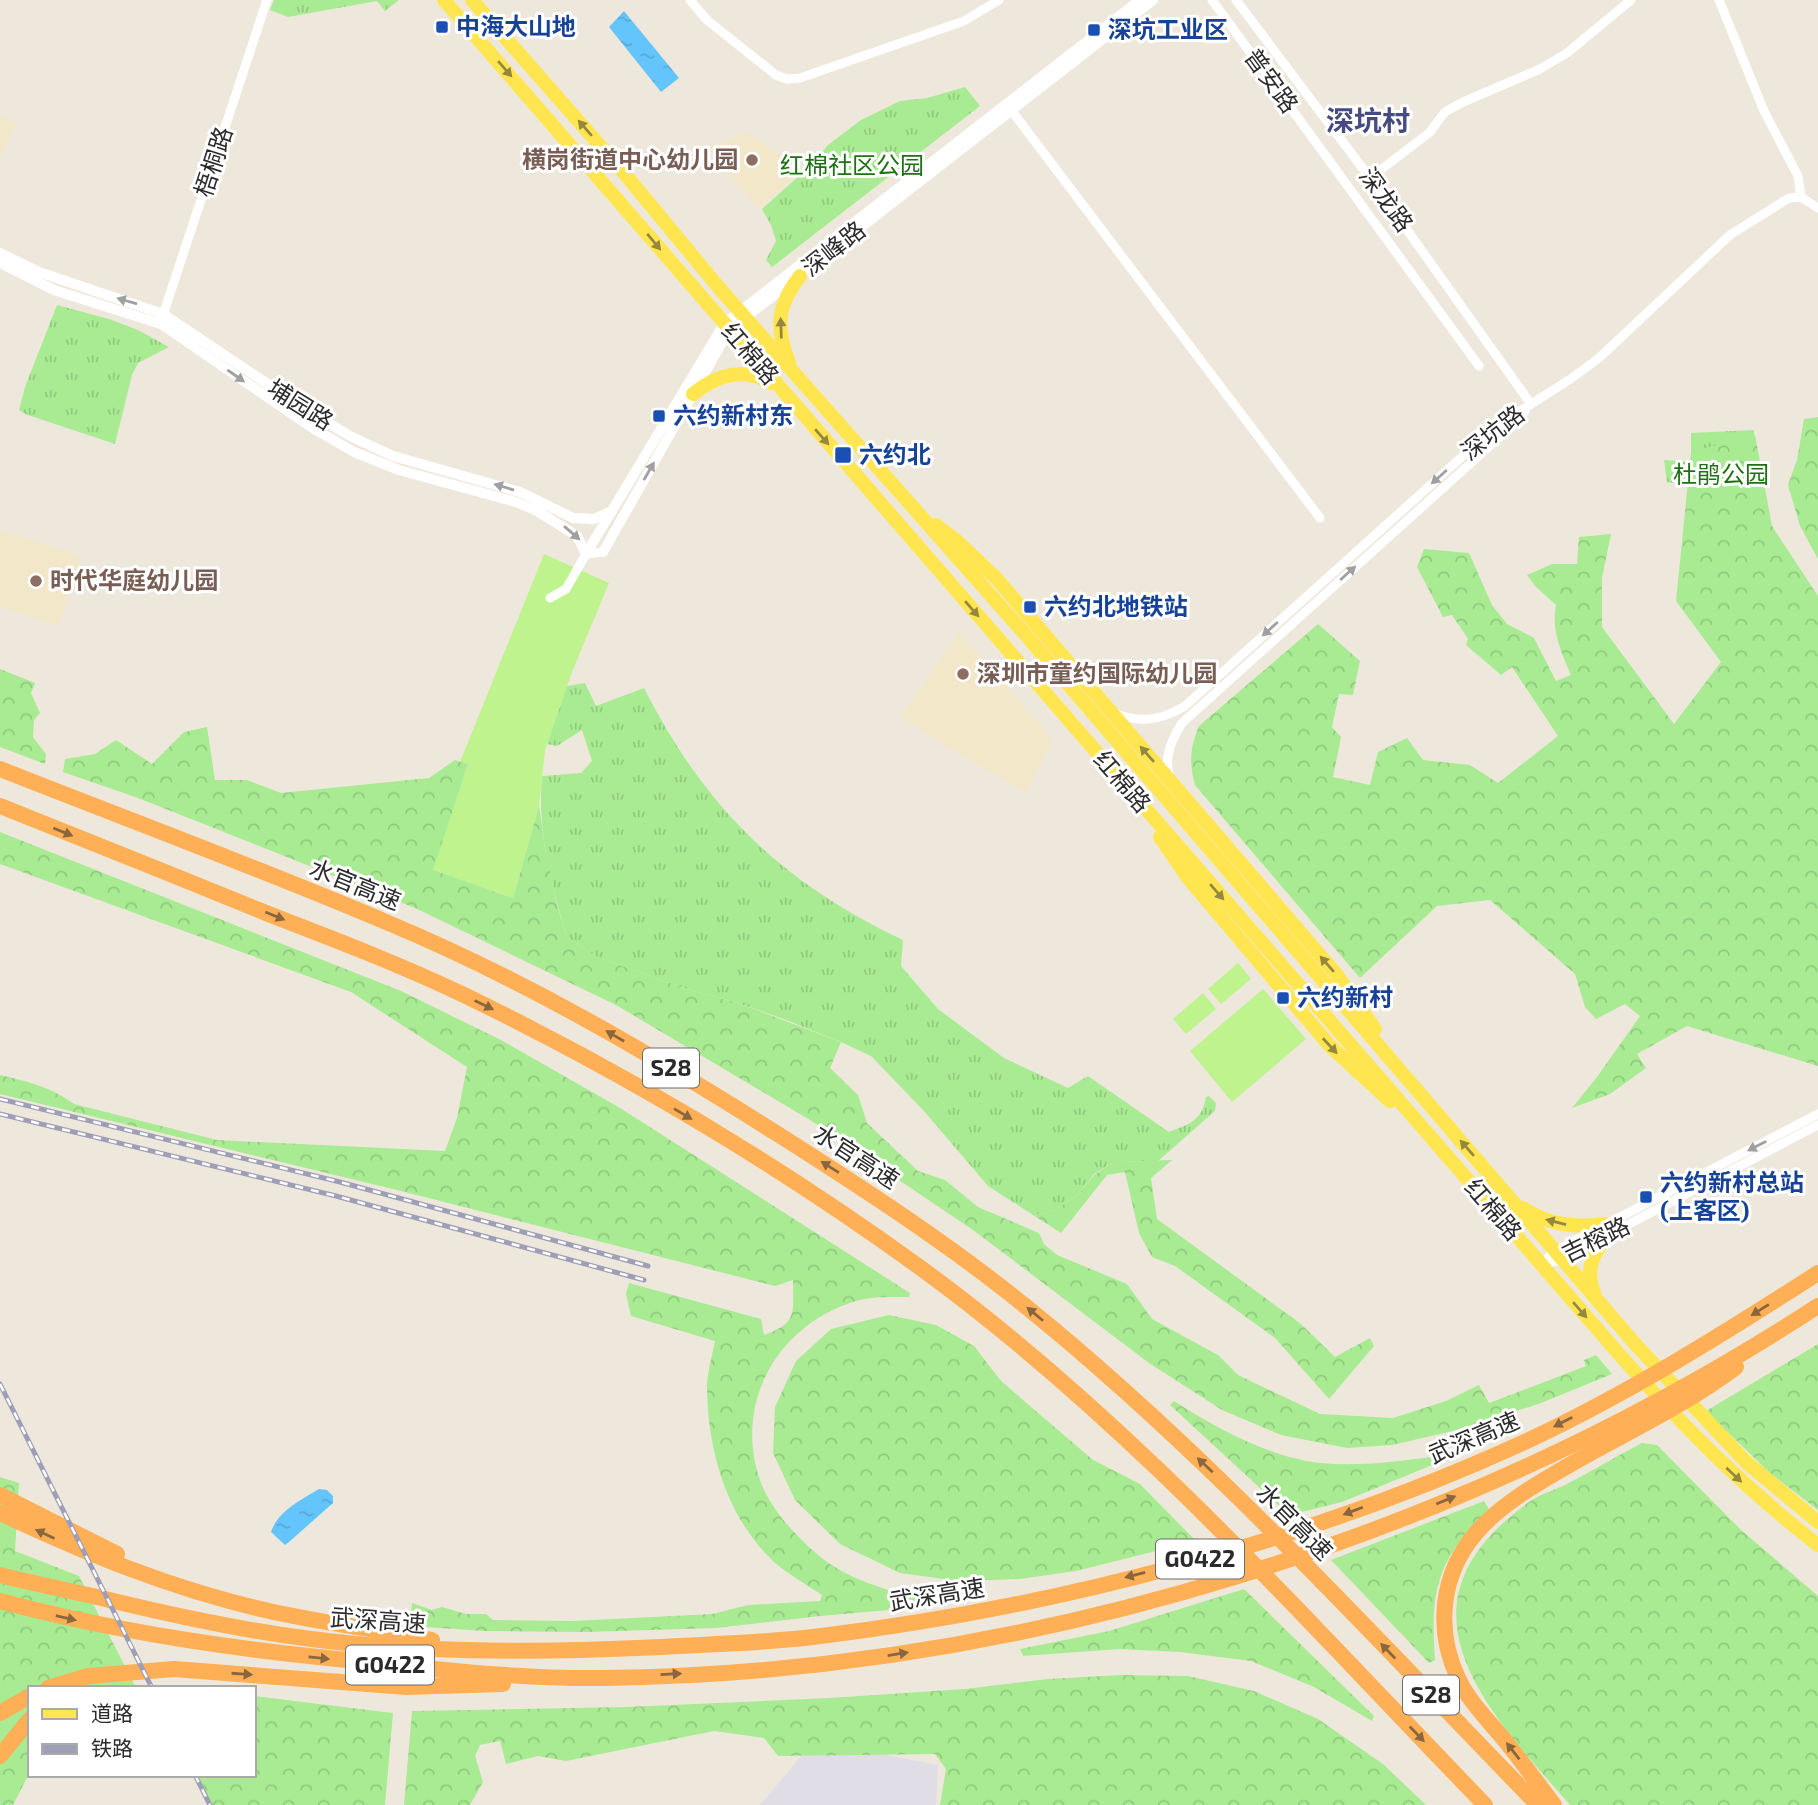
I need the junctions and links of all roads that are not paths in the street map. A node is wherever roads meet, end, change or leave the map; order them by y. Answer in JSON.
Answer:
{"nodes":[{"id":1,"x":267,"y":0,"type":"edge"},
{"id":2,"x":444,"y":0,"type":"edge"},
{"id":3,"x":472,"y":0,"type":"edge"},
{"id":4,"x":690,"y":0,"type":"edge"},
{"id":5,"x":999,"y":0,"type":"edge"},
{"id":6,"x":1140,"y":0,"type":"edge"},
{"id":7,"x":1153,"y":0,"type":"edge"},
{"id":8,"x":1212,"y":0,"type":"edge"},
{"id":9,"x":1237,"y":0,"type":"edge"},
{"id":10,"x":1631,"y":0,"type":"edge"},
{"id":11,"x":1719,"y":0,"type":"edge"},
{"id":12,"x":1009,"y":107,"type":"junction"},
{"id":13,"x":1370,"y":178,"type":"junction"},
{"id":14,"x":1801,"y":197,"type":"junction"},
{"id":15,"x":1818,"y":208,"type":"edge"},
{"id":16,"x":0,"y":253,"type":"edge"},
{"id":17,"x":0,"y":263,"type":"edge"},
{"id":18,"x":800,"y":276,"type":"junction"},
{"id":19,"x":742,"y":315,"type":"junction"},
{"id":20,"x":162,"y":319,"type":"junction"},
{"id":21,"x":726,"y":327,"type":"junction"},
{"id":22,"x":1479,"y":366,"type":"dead end"},
{"id":23,"x":801,"y":381,"type":"junction"},
{"id":24,"x":778,"y":386,"type":"junction"},
{"id":25,"x":693,"y":394,"type":"junction"},
{"id":26,"x":1531,"y":404,"type":"junction"},
{"id":27,"x":915,"y":510,"type":"junction"},
{"id":28,"x":612,"y":511,"type":"junction"},
{"id":29,"x":1320,"y":517,"type":"dead end"},
{"id":30,"x":603,"y":552,"type":"joint"},
{"id":31,"x":586,"y":554,"type":"junction"},
{"id":32,"x":550,"y":598,"type":"dead end"},
{"id":33,"x":1103,"y":703,"type":"junction"},
{"id":34,"x":0,"y":769,"type":"edge"},
{"id":35,"x":1172,"y":784,"type":"junction"},
{"id":36,"x":0,"y":806,"type":"edge"},
{"id":37,"x":1408,"y":1080,"type":"junction"},
{"id":38,"x":1818,"y":1114,"type":"edge"},
{"id":39,"x":1818,"y":1125,"type":"edge"},
{"id":40,"x":1511,"y":1200,"type":"junction"},
{"id":41,"x":1610,"y":1228,"type":"junction"},
{"id":42,"x":1559,"y":1255,"type":"junction"},
{"id":43,"x":1541,"y":1265,"type":"junction"},
{"id":44,"x":1818,"y":1273,"type":"edge"},
{"id":45,"x":1595,"y":1298,"type":"junction"},
{"id":46,"x":1818,"y":1306,"type":"edge"},
{"id":47,"x":1776,"y":1333,"type":"junction"},
{"id":48,"x":0,"y":1495,"type":"edge"},
{"id":49,"x":0,"y":1513,"type":"edge"},
{"id":50,"x":1818,"y":1521,"type":"edge"},
{"id":51,"x":1818,"y":1545,"type":"edge"},
{"id":52,"x":128,"y":1565,"type":"junction"},
{"id":53,"x":0,"y":1575,"type":"edge"},
{"id":54,"x":0,"y":1601,"type":"edge"},
{"id":55,"x":486,"y":1651,"type":"junction"},
{"id":56,"x":124,"y":1671,"type":"junction"},
{"id":57,"x":603,"y":1678,"type":"junction"},
{"id":58,"x":53,"y":1686,"type":"edge"},
{"id":59,"x":82,"y":1686,"type":"edge"},
{"id":60,"x":28,"y":1697,"type":"edge"},
{"id":61,"x":0,"y":1713,"type":"edge"},
{"id":62,"x":28,"y":1721,"type":"edge"},
{"id":63,"x":0,"y":1756,"type":"edge"},
{"id":64,"x":1486,"y":1805,"type":"edge"},
{"id":65,"x":1538,"y":1805,"type":"edge"},
{"id":66,"x":1554,"y":1805,"type":"edge"}],
"edges":[{"from":1,"to":20,"type":"street","name":"梧桐路"},
{"from":2,"to":21,"type":"main road","name":"红棉路","one_way":true},
{"from":19,"to":3,"type":"main road","name":"红棉路","one_way":true},
{"from":4,"to":5,"type":"street"},
{"from":6,"to":12,"type":"street","name":"深峰路"},
{"from":7,"to":12,"type":"street","name":"深峰路"},
{"from":8,"to":22,"type":"street","name":"普安路"},
{"from":9,"to":13,"type":"street","name":"深龙路"},
{"from":10,"to":13,"type":"street"},
{"from":11,"to":14,"type":"street"},
{"from":12,"to":18,"type":"street","name":"深峰路"},
{"from":12,"to":19,"type":"street","name":"深峰路"},
{"from":12,"to":29,"type":"street"},
{"from":13,"to":26,"type":"street","name":"深龙路"},
{"from":14,"to":15,"type":"street"},
{"from":14,"to":26,"type":"street"},
{"from":20,"to":16,"type":"street","name":"埔园路","one_way":true},
{"from":17,"to":20,"type":"street","name":"埔园路"},
{"from":18,"to":19,"type":"street","name":"深峰路"},
{"from":23,"to":18,"type":"main road","one_way":true},
{"from":19,"to":21,"type":"street","name":"深峰路"},
{"from":19,"to":23,"type":"main road","name":"红棉路"},
{"from":28,"to":20,"type":"street","name":"埔园路","one_way":true},
{"from":20,"to":31,"type":"street","name":"埔园路","one_way":true},
{"from":21,"to":24,"type":"main road","name":"红棉路"},
{"from":21,"to":25,"type":"street","name":"深峰路"},
{"from":21,"to":28,"type":"street","name":"深峰路"},
{"from":23,"to":27,"type":"main road","name":"红棉路"},
{"from":24,"to":25,"type":"main road"},
{"from":24,"to":43,"type":"main road","name":"红棉路","one_way":true},
{"from":30,"to":25,"type":"street","name":"深峰路","one_way":true},
{"from":26,"to":33,"type":"street","name":"深坑路","one_way":true},
{"from":35,"to":26,"type":"street","name":"深坑路","one_way":true},
{"from":27,"to":33,"type":"main road"},
{"from":27,"to":37,"type":"main road","name":"红棉路"},
{"from":28,"to":31,"type":"street","name":"深峰路"},
{"from":30,"to":31,"type":"street","name":"深峰路"},
{"from":31,"to":32,"type":"street","name":"深峰路"},
{"from":35,"to":33,"type":"main road","one_way":true},
{"from":65,"to":34,"type":"highway","name":"水官高速","number":"S28","one_way":true},
{"from":37,"to":35,"type":"main road","one_way":true},
{"from":36,"to":64,"type":"highway","number":"S28","one_way":true},
{"from":40,"to":37,"type":"main road","name":"红棉路","one_way":true},
{"from":38,"to":41,"type":"street","name":"吉榕路","one_way":true},
{"from":39,"to":41,"type":"street","name":"吉榕路"},
{"from":41,"to":40,"type":"main road","one_way":true},
{"from":40,"to":42,"type":"main road","name":"红棉路"},
{"from":41,"to":42,"type":"street","name":"吉榕路"},
{"from":41,"to":45,"type":"main road"},
{"from":42,"to":43,"type":"street","name":"吉榕路"},
{"from":42,"to":45,"type":"main road","name":"红棉路"},
{"from":43,"to":51,"type":"main road","name":"红棉路","one_way":true},
{"from":44,"to":55,"type":"highway","name":"武深高速","number":"G0422","one_way":true},
{"from":45,"to":50,"type":"main road","name":"红棉路"},
{"from":46,"to":47,"type":"highway","name":"武深高速","number":"G0422"},
{"from":57,"to":47,"type":"highway","name":"武深高速","number":"G0422","one_way":true},
{"from":66,"to":47,"type":"highway","one_way":true},
{"from":48,"to":52,"type":"highway"},
{"from":52,"to":49,"type":"highway","one_way":true},
{"from":52,"to":55,"type":"highway"},
{"from":53,"to":55,"type":"highway","name":"武深高速","number":"G0422"},
{"from":54,"to":57,"type":"highway","name":"武深高速","number":"G0422","one_way":true},
{"from":56,"to":57,"type":"highway","one_way":true},
{"from":56,"to":58,"type":"highway"},
{"from":56,"to":59,"type":"highway"},
{"from":60,"to":61,"type":"highway"},
{"from":62,"to":63,"type":"highway"}]}
